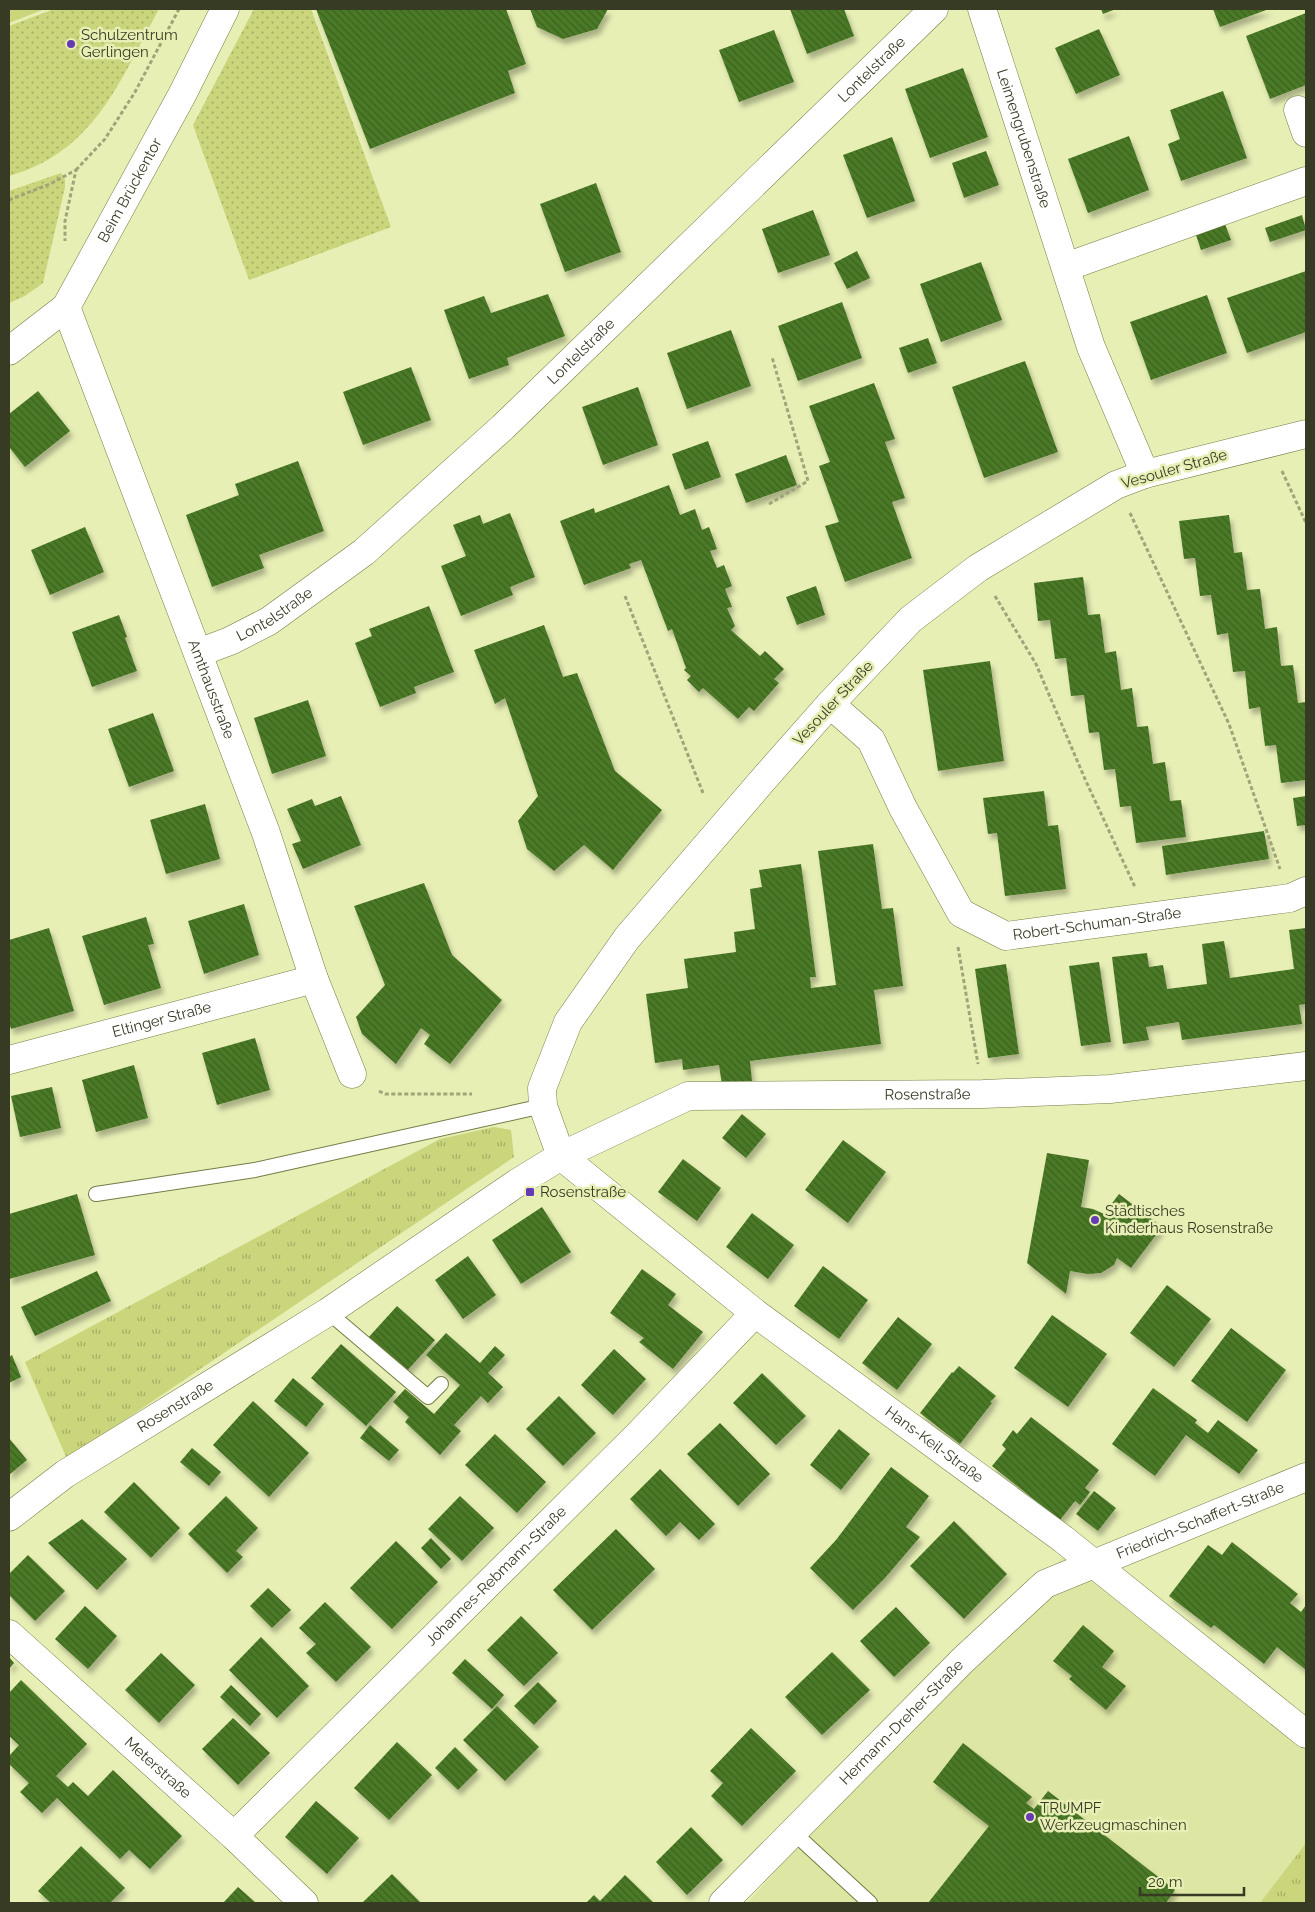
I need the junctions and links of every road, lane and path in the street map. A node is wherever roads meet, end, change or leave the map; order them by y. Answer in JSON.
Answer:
{"nodes":[{"id":1,"x":179,"y":9,"type":"edge"},
{"id":2,"x":225,"y":9,"type":"edge"},
{"id":3,"x":934,"y":9,"type":"edge"},
{"id":4,"x":982,"y":9,"type":"edge"},
{"id":5,"x":76,"y":170,"type":"junction"},
{"id":6,"x":1306,"y":181,"type":"edge"},
{"id":7,"x":9,"y":200,"type":"edge"},
{"id":8,"x":65,"y":250,"type":"dead end"},
{"id":9,"x":1066,"y":267,"type":"junction"},
{"id":10,"x":66,"y":307,"type":"junction"},
{"id":11,"x":9,"y":350,"type":"edge"},
{"id":12,"x":772,"y":357,"type":"dead end"},
{"id":13,"x":1306,"y":434,"type":"edge"},
{"id":14,"x":1269,"y":442,"type":"junction"},
{"id":15,"x":1145,"y":474,"type":"junction"},
{"id":16,"x":1116,"y":485,"type":"junction"},
{"id":17,"x":769,"y":504,"type":"dead end"},
{"id":18,"x":1306,"y":523,"type":"edge"},
{"id":19,"x":978,"y":568,"type":"junction"},
{"id":20,"x":625,"y":596,"type":"dead end"},
{"id":21,"x":198,"y":653,"type":"junction"},
{"id":22,"x":830,"y":704,"type":"junction"},
{"id":23,"x":703,"y":793,"type":"dead end"},
{"id":24,"x":1298,"y":894,"type":"edge"},
{"id":25,"x":961,"y":913,"type":"junction"},
{"id":26,"x":1149,"y":917,"type":"junction"},
{"id":27,"x":314,"y":979,"type":"junction"},
{"id":28,"x":9,"y":1060,"type":"edge"},
{"id":29,"x":1306,"y":1066,"type":"edge"},
{"id":30,"x":352,"y":1074,"type":"joint"},
{"id":31,"x":480,"y":1094,"type":"dead end"},
{"id":32,"x":983,"y":1094,"type":"junction"},
{"id":33,"x":542,"y":1106,"type":"junction"},
{"id":34,"x":561,"y":1156,"type":"junction"},
{"id":35,"x":96,"y":1194,"type":"dead end"},
{"id":36,"x":328,"y":1312,"type":"junction"},
{"id":37,"x":755,"y":1313,"type":"junction"},
{"id":38,"x":441,"y":1384,"type":"dead end"},
{"id":39,"x":1306,"y":1477,"type":"edge"},
{"id":40,"x":9,"y":1517,"type":"edge"},
{"id":41,"x":1094,"y":1564,"type":"junction"},
{"id":42,"x":9,"y":1634,"type":"edge"},
{"id":43,"x":1306,"y":1734,"type":"edge"},
{"id":44,"x":793,"y":1832,"type":"junction"},
{"id":45,"x":234,"y":1836,"type":"junction"},
{"id":46,"x":304,"y":1903,"type":"edge"},
{"id":47,"x":723,"y":1903,"type":"edge"},
{"id":48,"x":870,"y":1903,"type":"edge"}],
"edges":[{"from":1,"to":5,"type":"path"},
{"from":2,"to":10,"type":"street","name":"Beim Brückentor"},
{"from":3,"to":21,"type":"street","name":"Lontelstraße"},
{"from":4,"to":9,"type":"street","name":"Leimengrubenstraße"},
{"from":5,"to":7,"type":"path"},
{"from":5,"to":8,"type":"path"},
{"from":6,"to":9,"type":"street"},
{"from":9,"to":15,"type":"street","name":"Leimengrubenstraße"},
{"from":10,"to":11,"type":"street","name":"Beim Brückentor"},
{"from":10,"to":21,"type":"street","name":"Amthausstraße"},
{"from":12,"to":17,"type":"path"},
{"from":13,"to":14,"type":"street","name":"Vesouler Straße"},
{"from":14,"to":15,"type":"street","name":"Vesouler Straße"},
{"from":14,"to":18,"type":"path"},
{"from":15,"to":16,"type":"street","name":"Vesouler Straße"},
{"from":16,"to":19,"type":"street","name":"Vesouler Straße"},
{"from":16,"to":24,"type":"path"},
{"from":19,"to":22,"type":"street","name":"Vesouler Straße"},
{"from":19,"to":26,"type":"path"},
{"from":20,"to":23,"type":"path"},
{"from":21,"to":27,"type":"street","name":"Amthausstraße"},
{"from":22,"to":25,"type":"street"},
{"from":22,"to":33,"type":"street","name":"Vesouler Straße"},
{"from":24,"to":26,"type":"street","name":"Robert-Schuman-Straße"},
{"from":25,"to":26,"type":"street","name":"Robert-Schuman-Straße"},
{"from":25,"to":32,"type":"path"},
{"from":27,"to":28,"type":"street","name":"Eltinger Straße"},
{"from":27,"to":30,"type":"street","name":"Amthausstraße"},
{"from":29,"to":32,"type":"street","name":"Rosenstraße"},
{"from":30,"to":31,"type":"path"},
{"from":32,"to":34,"type":"street","name":"Rosenstraße"},
{"from":33,"to":34,"type":"street","name":"Vesouler Straße"},
{"from":33,"to":35,"type":"lane"},
{"from":34,"to":36,"type":"street","name":"Rosenstraße"},
{"from":34,"to":37,"type":"street","name":"Hans-Keil-Straße"},
{"from":36,"to":38,"type":"lane"},
{"from":36,"to":40,"type":"street","name":"Rosenstraße"},
{"from":37,"to":41,"type":"street","name":"Hans-Keil-Straße"},
{"from":37,"to":45,"type":"street","name":"Johannes-Rebmann-Straße"},
{"from":39,"to":41,"type":"street","name":"Friedrich-Schaffert-Straße"},
{"from":41,"to":43,"type":"street","name":"Hans-Keil-Straße"},
{"from":41,"to":44,"type":"street","name":"Hermann-Dreher-Straße"},
{"from":42,"to":45,"type":"street","name":"Meterstraße"},
{"from":44,"to":47,"type":"street","name":"Hermann-Dreher-Straße"},
{"from":44,"to":48,"type":"lane"},
{"from":45,"to":46,"type":"street","name":"Meterstraße"}]}
